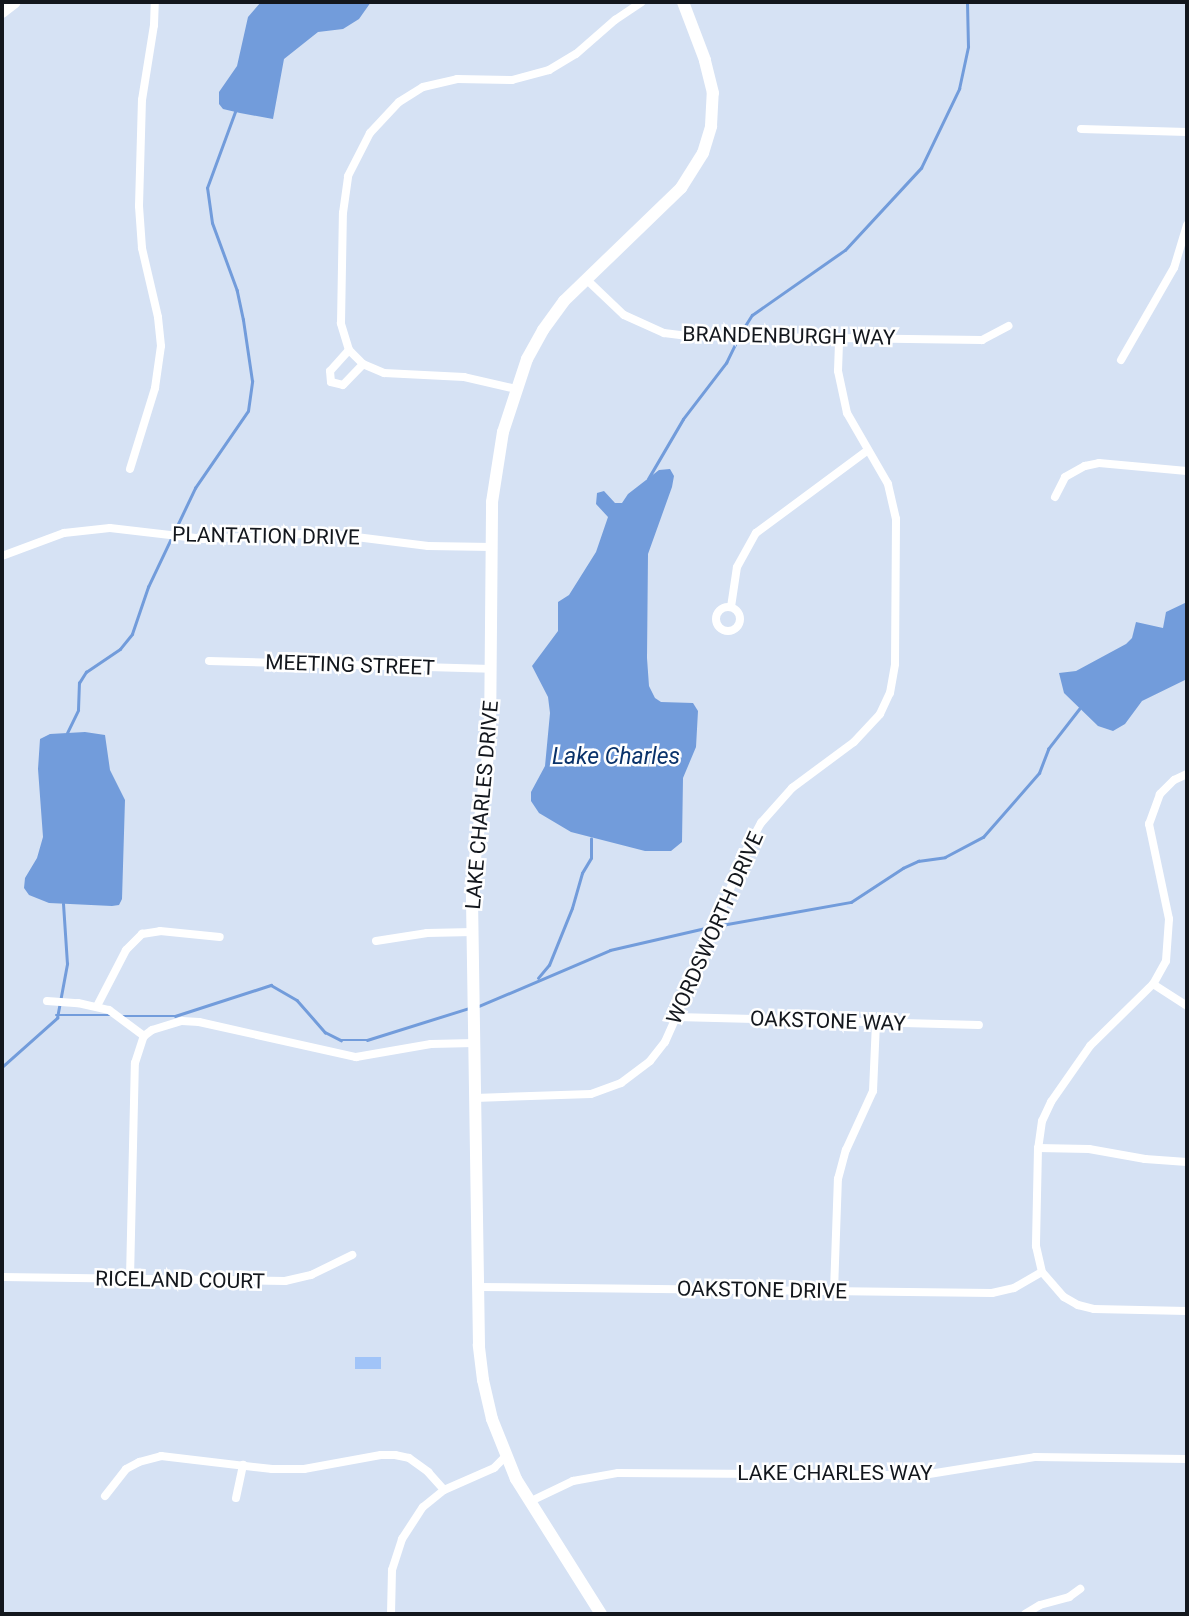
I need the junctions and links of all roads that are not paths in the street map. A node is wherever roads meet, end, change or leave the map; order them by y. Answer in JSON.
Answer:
{"nodes":[{"id":1,"x":15,"y":2,"type":"edge"},
{"id":2,"x":155,"y":2,"type":"edge"},
{"id":3,"x":642,"y":2,"type":"edge"},
{"id":4,"x":683,"y":2,"type":"edge"},
{"id":5,"x":2,"y":12,"type":"edge"},
{"id":6,"x":1081,"y":129,"type":"dead end"},
{"id":7,"x":1187,"y":132,"type":"edge"},
{"id":8,"x":1187,"y":225,"type":"edge"},
{"id":9,"x":586,"y":279,"type":"junction"},
{"id":10,"x":1008,"y":326,"type":"dead end"},
{"id":11,"x":839,"y":338,"type":"junction"},
{"id":12,"x":349,"y":350,"type":"junction"},
{"id":13,"x":1121,"y":360,"type":"dead end"},
{"id":14,"x":363,"y":364,"type":"junction"},
{"id":15,"x":516,"y":389,"type":"junction"},
{"id":16,"x":868,"y":450,"type":"junction"},
{"id":17,"x":130,"y":469,"type":"dead end"},
{"id":18,"x":1187,"y":471,"type":"edge"},
{"id":19,"x":1055,"y":497,"type":"dead end"},
{"id":20,"x":492,"y":547,"type":"junction"},
{"id":21,"x":2,"y":556,"type":"edge"},
{"id":22,"x":731,"y":607,"type":"dead end"},
{"id":23,"x":209,"y":662,"type":"dead end"},
{"id":24,"x":491,"y":669,"type":"junction"},
{"id":25,"x":1187,"y":774,"type":"edge"},
{"id":26,"x":473,"y":932,"type":"junction"},
{"id":27,"x":220,"y":937,"type":"dead end"},
{"id":28,"x":376,"y":941,"type":"dead end"},
{"id":29,"x":1153,"y":984,"type":"junction"},
{"id":30,"x":47,"y":1001,"type":"dead end"},
{"id":31,"x":97,"y":1006,"type":"junction"},
{"id":32,"x":1187,"y":1006,"type":"edge"},
{"id":33,"x":676,"y":1017,"type":"junction"},
{"id":34,"x":876,"y":1023,"type":"junction"},
{"id":35,"x":979,"y":1025,"type":"dead end"},
{"id":36,"x":144,"y":1036,"type":"junction"},
{"id":37,"x":474,"y":1043,"type":"junction"},
{"id":38,"x":475,"y":1098,"type":"junction"},
{"id":39,"x":1038,"y":1148,"type":"junction"},
{"id":40,"x":1187,"y":1162,"type":"edge"},
{"id":41,"x":352,"y":1255,"type":"dead end"},
{"id":42,"x":1042,"y":1272,"type":"junction"},
{"id":43,"x":2,"y":1277,"type":"edge"},
{"id":44,"x":130,"y":1278,"type":"junction"},
{"id":45,"x":478,"y":1287,"type":"junction"},
{"id":46,"x":834,"y":1290,"type":"junction"},
{"id":47,"x":1187,"y":1311,"type":"edge"},
{"id":48,"x":505,"y":1457,"type":"junction"},
{"id":49,"x":1187,"y":1459,"type":"edge"},
{"id":50,"x":243,"y":1465,"type":"junction"},
{"id":51,"x":444,"y":1490,"type":"junction"},
{"id":52,"x":105,"y":1496,"type":"dead end"},
{"id":53,"x":236,"y":1498,"type":"dead end"},
{"id":54,"x":529,"y":1502,"type":"junction"},
{"id":55,"x":1080,"y":1589,"type":"dead end"},
{"id":56,"x":391,"y":1614,"type":"edge"},
{"id":57,"x":601,"y":1614,"type":"edge"},
{"id":58,"x":1025,"y":1614,"type":"edge"}],
"edges":[{"from":1,"to":5,"type":"street"},
{"from":2,"to":17,"type":"street"},
{"from":3,"to":12,"type":"street"},
{"from":4,"to":9,"type":"street","name":"LAKE CHARLES DRIVE"},
{"from":6,"to":7,"type":"street"},
{"from":8,"to":13,"type":"street"},
{"from":9,"to":11,"type":"street","name":"BRANDENBURGH WAY"},
{"from":9,"to":15,"type":"street","name":"LAKE CHARLES DRIVE"},
{"from":10,"to":11,"type":"street","name":"BRANDENBURGH WAY"},
{"from":11,"to":16,"type":"street","name":"WORDSWORTH DRIVE"},
{"from":12,"to":14,"type":"street"},
{"from":12,"to":14,"type":"street"},
{"from":14,"to":15,"type":"street"},
{"from":15,"to":20,"type":"street","name":"LAKE CHARLES DRIVE"},
{"from":16,"to":22,"type":"street"},
{"from":16,"to":33,"type":"street","name":"WORDSWORTH DRIVE"},
{"from":18,"to":19,"type":"street"},
{"from":20,"to":21,"type":"street","name":"PLANTATION DRIVE"},
{"from":20,"to":24,"type":"street","name":"LAKE CHARLES DRIVE"},
{"from":23,"to":24,"type":"street","name":"MEETING STREET"},
{"from":24,"to":26,"type":"street","name":"LAKE CHARLES DRIVE"},
{"from":25,"to":29,"type":"street"},
{"from":26,"to":28,"type":"street"},
{"from":26,"to":37,"type":"street","name":"LAKE CHARLES DRIVE"},
{"from":27,"to":31,"type":"street"},
{"from":29,"to":32,"type":"street"},
{"from":29,"to":39,"type":"street"},
{"from":30,"to":31,"type":"street"},
{"from":31,"to":36,"type":"street"},
{"from":33,"to":34,"type":"street","name":"OAKSTONE WAY"},
{"from":33,"to":38,"type":"street","name":"WORDSWORTH DRIVE"},
{"from":34,"to":35,"type":"street","name":"OAKSTONE WAY"},
{"from":34,"to":46,"type":"street"},
{"from":36,"to":37,"type":"street"},
{"from":36,"to":44,"type":"street"},
{"from":37,"to":38,"type":"street","name":"LAKE CHARLES DRIVE"},
{"from":38,"to":45,"type":"street","name":"LAKE CHARLES DRIVE"},
{"from":39,"to":40,"type":"street"},
{"from":39,"to":42,"type":"street"},
{"from":41,"to":44,"type":"street","name":"RICELAND COURT"},
{"from":42,"to":46,"type":"street","name":"OAKSTONE DRIVE"},
{"from":42,"to":47,"type":"street"},
{"from":43,"to":44,"type":"street","name":"RICELAND COURT"},
{"from":45,"to":46,"type":"street","name":"OAKSTONE DRIVE"},
{"from":45,"to":48,"type":"street","name":"LAKE CHARLES DRIVE"},
{"from":48,"to":51,"type":"street"},
{"from":48,"to":54,"type":"street","name":"LAKE CHARLES DRIVE"},
{"from":49,"to":54,"type":"street","name":"LAKE CHARLES WAY"},
{"from":50,"to":51,"type":"street"},
{"from":50,"to":52,"type":"street"},
{"from":50,"to":53,"type":"street"},
{"from":51,"to":56,"type":"street"},
{"from":54,"to":57,"type":"street","name":"LAKE CHARLES DRIVE"},
{"from":55,"to":58,"type":"street"}]}
